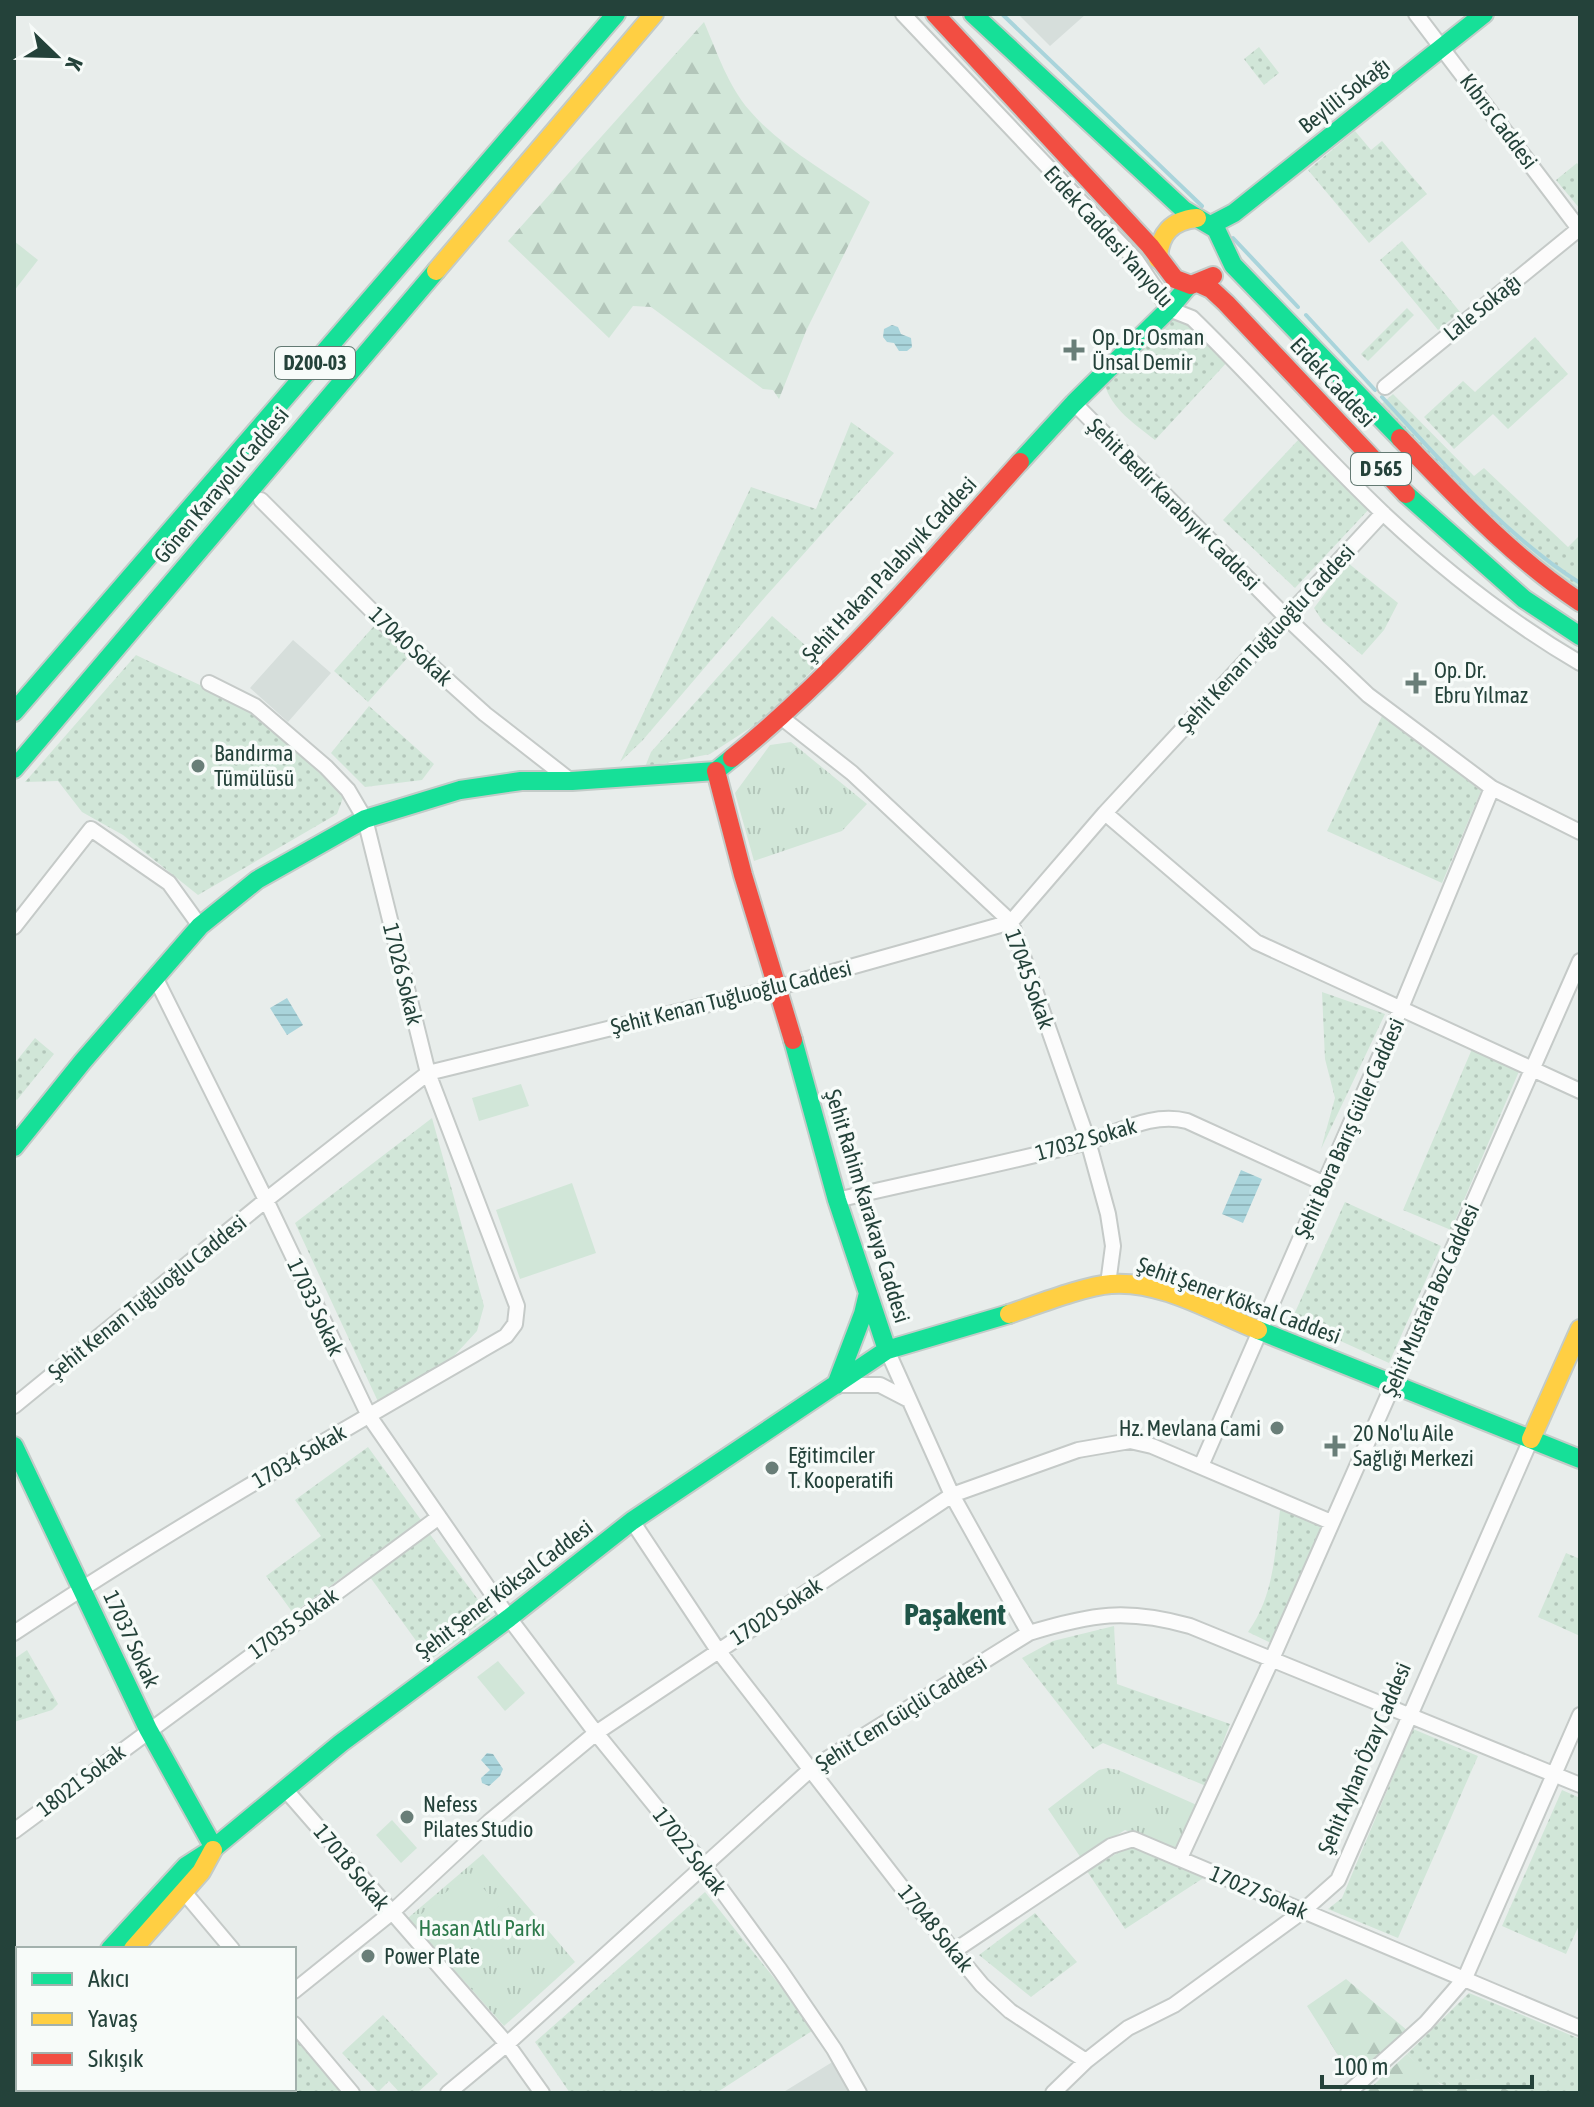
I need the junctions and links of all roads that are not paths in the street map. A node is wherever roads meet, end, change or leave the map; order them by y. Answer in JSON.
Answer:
{"nodes":[{"id":1,"x":616,"y":14,"type":"edge"},
{"id":2,"x":654,"y":14,"type":"edge"},
{"id":3,"x":670,"y":14,"type":"edge"},
{"id":4,"x":903,"y":14,"type":"edge"},
{"id":5,"x":935,"y":14,"type":"edge"},
{"id":6,"x":973,"y":14,"type":"edge"},
{"id":7,"x":1416,"y":14,"type":"edge"},
{"id":8,"x":1484,"y":14,"type":"edge"},
{"id":9,"x":1443,"y":47,"type":"junction"},
{"id":10,"x":622,"y":52,"type":"junction"},
{"id":11,"x":1580,"y":229,"type":"edge"},
{"id":12,"x":1213,"y":232,"type":"junction"},
{"id":13,"x":1158,"y":259,"type":"junction"},
{"id":14,"x":1170,"y":277,"type":"junction"},
{"id":15,"x":1195,"y":284,"type":"junction"},
{"id":16,"x":1172,"y":305,"type":"junction"},
{"id":17,"x":1385,"y":387,"type":"dead end"},
{"id":18,"x":1074,"y":403,"type":"junction"},
{"id":19,"x":261,"y":500,"type":"dead end"},
{"id":20,"x":1383,"y":513,"type":"junction"},
{"id":21,"x":1580,"y":602,"type":"edge"},
{"id":22,"x":1286,"y":617,"type":"junction"},
{"id":23,"x":1580,"y":636,"type":"edge"},
{"id":24,"x":1580,"y":663,"type":"edge"},
{"id":25,"x":209,"y":683,"type":"dead end"},
{"id":26,"x":69,"y":703,"type":"junction"},
{"id":27,"x":14,"y":712,"type":"edge"},
{"id":28,"x":782,"y":718,"type":"junction"},
{"id":29,"x":14,"y":769,"type":"edge"},
{"id":30,"x":716,"y":771,"type":"junction"},
{"id":31,"x":572,"y":781,"type":"junction"},
{"id":32,"x":1492,"y":788,"type":"junction"},
{"id":33,"x":14,"y":790,"type":"edge"},
{"id":34,"x":1105,"y":813,"type":"junction"},
{"id":35,"x":365,"y":819,"type":"junction"},
{"id":36,"x":1580,"y":832,"type":"edge"},
{"id":37,"x":1011,"y":922,"type":"junction"},
{"id":38,"x":200,"y":926,"type":"junction"},
{"id":39,"x":14,"y":927,"type":"edge"},
{"id":40,"x":1580,"y":961,"type":"edge"},
{"id":41,"x":155,"y":977,"type":"junction"},
{"id":42,"x":779,"y":987,"type":"junction"},
{"id":43,"x":1401,"y":1008,"type":"junction"},
{"id":44,"x":1532,"y":1069,"type":"junction"},
{"id":45,"x":428,"y":1073,"type":"junction"},
{"id":46,"x":1580,"y":1091,"type":"edge"},
{"id":47,"x":1088,"y":1141,"type":"junction"},
{"id":48,"x":14,"y":1147,"type":"edge"},
{"id":49,"x":1325,"y":1184,"type":"junction"},
{"id":50,"x":266,"y":1200,"type":"junction"},
{"id":51,"x":837,"y":1200,"type":"junction"},
{"id":52,"x":1108,"y":1284,"type":"junction"},
{"id":53,"x":868,"y":1293,"type":"junction"},
{"id":54,"x":515,"y":1324,"type":"joint"},
{"id":55,"x":1580,"y":1329,"type":"edge"},
{"id":56,"x":1260,"y":1331,"type":"junction"},
{"id":57,"x":887,"y":1350,"type":"junction"},
{"id":58,"x":1393,"y":1383,"type":"junction"},
{"id":59,"x":836,"y":1385,"type":"junction"},
{"id":60,"x":909,"y":1400,"type":"junction"},
{"id":61,"x":14,"y":1406,"type":"edge"},
{"id":62,"x":369,"y":1416,"type":"junction"},
{"id":63,"x":1531,"y":1439,"type":"junction"},
{"id":64,"x":14,"y":1446,"type":"edge"},
{"id":65,"x":1580,"y":1459,"type":"edge"},
{"id":66,"x":1201,"y":1466,"type":"junction"},
{"id":67,"x":952,"y":1495,"type":"junction"},
{"id":68,"x":439,"y":1517,"type":"junction"},
{"id":69,"x":632,"y":1521,"type":"junction"},
{"id":70,"x":1331,"y":1522,"type":"junction"},
{"id":71,"x":81,"y":1588,"type":"junction"},
{"id":72,"x":509,"y":1618,"type":"junction"},
{"id":73,"x":14,"y":1633,"type":"edge"},
{"id":74,"x":1029,"y":1633,"type":"junction"},
{"id":75,"x":717,"y":1649,"type":"junction"},
{"id":76,"x":1271,"y":1661,"type":"junction"},
{"id":77,"x":1409,"y":1714,"type":"junction"},
{"id":78,"x":1580,"y":1715,"type":"edge"},
{"id":79,"x":148,"y":1729,"type":"junction"},
{"id":80,"x":596,"y":1733,"type":"junction"},
{"id":81,"x":811,"y":1769,"type":"junction"},
{"id":82,"x":1555,"y":1774,"type":"junction"},
{"id":83,"x":1580,"y":1785,"type":"edge"},
{"id":84,"x":284,"y":1788,"type":"junction"},
{"id":85,"x":14,"y":1831,"type":"edge"},
{"id":86,"x":214,"y":1848,"type":"junction"},
{"id":87,"x":1180,"y":1858,"type":"junction"},
{"id":88,"x":704,"y":1866,"type":"junction"},
{"id":89,"x":184,"y":1892,"type":"junction"},
{"id":90,"x":1303,"y":1911,"type":"junction"},
{"id":91,"x":391,"y":1913,"type":"junction"},
{"id":92,"x":112,"y":1947,"type":"edge"},
{"id":93,"x":135,"y":1947,"type":"edge"},
{"id":94,"x":230,"y":1947,"type":"edge"},
{"id":95,"x":954,"y":1951,"type":"junction"},
{"id":96,"x":1465,"y":1978,"type":"junction"},
{"id":97,"x":296,"y":1989,"type":"edge"},
{"id":98,"x":296,"y":2026,"type":"edge"},
{"id":99,"x":1580,"y":2028,"type":"edge"},
{"id":100,"x":507,"y":2044,"type":"junction"},
{"id":101,"x":1086,"y":2061,"type":"junction"},
{"id":102,"x":352,"y":2093,"type":"edge"},
{"id":103,"x":448,"y":2093,"type":"edge"},
{"id":104,"x":542,"y":2093,"type":"edge"},
{"id":105,"x":859,"y":2093,"type":"edge"},
{"id":106,"x":1053,"y":2093,"type":"edge"},
{"id":107,"x":1348,"y":2093,"type":"edge"}],
"edges":[{"from":1,"to":27,"type":"main road","name":"Gönen Karayolu Caddesi","number":"D200-03"},
{"from":2,"to":10,"type":"main road","name":"Gönen Karayolu Caddesi","number":"D200-03"},
{"from":3,"to":10,"type":"street"},
{"from":4,"to":16,"type":"street","name":"Erdek Caddesi Yanyolu"},
{"from":5,"to":13,"type":"main road"},
{"from":6,"to":12,"type":"main road","name":"Erdek Caddesi","number":"D 565"},
{"from":7,"to":9,"type":"street","name":"Kıbrıs Caddesi"},
{"from":8,"to":9,"type":"main road","name":"Beylili Sokağı"},
{"from":9,"to":11,"type":"street","name":"Kıbrıs Caddesi"},
{"from":9,"to":12,"type":"main road","name":"Beylili Sokağı"},
{"from":10,"to":26,"type":"main road","name":"Gönen Karayolu Caddesi","number":"D200-03"},
{"from":11,"to":17,"type":"street","name":"Lale Sokağı"},
{"from":12,"to":13,"type":"main road"},
{"from":12,"to":15,"type":"main road"},
{"from":12,"to":21,"type":"main road","name":"Erdek Caddesi","number":"D 565"},
{"from":13,"to":14,"type":"main road"},
{"from":14,"to":15,"type":"main road","name":"Erdek Caddesi"},
{"from":14,"to":16,"type":"main road"},
{"from":15,"to":16,"type":"main road","name":"Şehit Hakan Palabıyık Caddesi"},
{"from":15,"to":23,"type":"main road","name":"Erdek Caddesi","number":"D 565"},
{"from":16,"to":18,"type":"main road","name":"Şehit Hakan Palabıyık Caddesi"},
{"from":16,"to":20,"type":"street","name":"Erdek Caddesi Yanyolu"},
{"from":18,"to":22,"type":"street","name":"Şehit Bedir Karabıyık Caddesi"},
{"from":18,"to":28,"type":"main road","name":"Şehit Hakan Palabıyık Caddesi"},
{"from":19,"to":31,"type":"street","name":"17040 Sokak"},
{"from":20,"to":22,"type":"street","name":"Şehit Kenan Tuğluoğlu Caddesi"},
{"from":20,"to":24,"type":"street","name":"Erdek Caddesi Yanyolu"},
{"from":22,"to":32,"type":"street","name":"Şehit Bedir Karabıyık Caddesi"},
{"from":22,"to":34,"type":"street","name":"Şehit Kenan Tuğluoğlu Caddesi"},
{"from":25,"to":35,"type":"street","name":"17026 Sokak"},
{"from":26,"to":29,"type":"main road","name":"Gönen Karayolu Caddesi","number":"D200-03"},
{"from":26,"to":33,"type":"main road"},
{"from":28,"to":30,"type":"main road","name":"Şehit Hakan Palabıyık Caddesi"},
{"from":28,"to":37,"type":"street","name":"17045 Sokak"},
{"from":30,"to":31,"type":"main road"},
{"from":30,"to":42,"type":"main road","name":"Şehit Rahim Karakaya Caddesi"},
{"from":31,"to":35,"type":"main road"},
{"from":32,"to":36,"type":"street","name":"Şehit Bedir Karabıyık Caddesi"},
{"from":32,"to":43,"type":"street","name":"Şehit Bora Barış Güler Caddesi"},
{"from":34,"to":37,"type":"street","name":"Şehit Kenan Tuğluoğlu Caddesi"},
{"from":34,"to":43,"type":"street"},
{"from":35,"to":38,"type":"main road"},
{"from":35,"to":45,"type":"street","name":"17026 Sokak"},
{"from":37,"to":42,"type":"street","name":"Şehit Kenan Tuğluoğlu Caddesi"},
{"from":37,"to":47,"type":"street","name":"17045 Sokak"},
{"from":38,"to":39,"type":"street"},
{"from":38,"to":41,"type":"main road"},
{"from":40,"to":44,"type":"street","name":"Şehit Mustafa Boz Caddesi"},
{"from":41,"to":48,"type":"main road"},
{"from":41,"to":50,"type":"street","name":"17033 Sokak"},
{"from":42,"to":45,"type":"street","name":"Şehit Kenan Tuğluoğlu Caddesi"},
{"from":42,"to":51,"type":"main road","name":"Şehit Rahim Karakaya Caddesi"},
{"from":43,"to":44,"type":"street"},
{"from":43,"to":49,"type":"street","name":"Şehit Bora Barış Güler Caddesi"},
{"from":44,"to":46,"type":"street"},
{"from":44,"to":58,"type":"street","name":"Şehit Mustafa Boz Caddesi"},
{"from":45,"to":50,"type":"street","name":"Şehit Kenan Tuğluoğlu Caddesi"},
{"from":45,"to":54,"type":"street","name":"17026 Sokak"},
{"from":47,"to":49,"type":"street","name":"17032 Sokak"},
{"from":47,"to":51,"type":"street","name":"17032 Sokak"},
{"from":47,"to":52,"type":"street","name":"17045 Sokak"},
{"from":49,"to":56,"type":"street","name":"Şehit Bora Barış Güler Caddesi"},
{"from":50,"to":61,"type":"street","name":"Şehit Kenan Tuğluoğlu Caddesi"},
{"from":50,"to":62,"type":"street","name":"17033 Sokak"},
{"from":51,"to":53,"type":"main road","name":"Şehit Rahim Karakaya Caddesi"},
{"from":52,"to":56,"type":"main road","name":"Şehit Şener Köksal Caddesi"},
{"from":52,"to":57,"type":"main road","name":"Şehit Şener Köksal Caddesi"},
{"from":53,"to":57,"type":"main road","name":"Şehit Rahim Karakaya Caddesi"},
{"from":53,"to":59,"type":"main road"},
{"from":54,"to":62,"type":"street","name":"17034 Sokak"},
{"from":55,"to":63,"type":"main road","name":"Şehit Ayhan Özay Caddesi"},
{"from":56,"to":58,"type":"main road","name":"Şehit Şener Köksal Caddesi"},
{"from":56,"to":66,"type":"street","name":"Şehit Bora Barış Güler Caddesi"},
{"from":57,"to":59,"type":"main road","name":"Şehit Şener Köksal Caddesi"},
{"from":57,"to":60,"type":"street","name":"Şehit Rahim Karakaya Caddesi"},
{"from":58,"to":63,"type":"main road","name":"Şehit Şener Köksal Caddesi"},
{"from":58,"to":70,"type":"street","name":"Şehit Mustafa Boz Caddesi"},
{"from":59,"to":60,"type":"street"},
{"from":59,"to":69,"type":"main road","name":"Şehit Şener Köksal Caddesi"},
{"from":60,"to":67,"type":"street","name":"Şehit Rahim Karakaya Caddesi"},
{"from":62,"to":68,"type":"street","name":"17033 Sokak"},
{"from":62,"to":71,"type":"street","name":"17034 Sokak"},
{"from":63,"to":65,"type":"main road","name":"Şehit Şener Köksal Caddesi"},
{"from":63,"to":77,"type":"street","name":"Şehit Ayhan Özay Caddesi"},
{"from":64,"to":71,"type":"main road","name":"17037 Sokak"},
{"from":66,"to":67,"type":"street","name":"17020 Sokak"},
{"from":66,"to":70,"type":"street","name":"17020 Sokak"},
{"from":67,"to":74,"type":"street","name":"Şehit Rahim Karakaya Caddesi"},
{"from":67,"to":75,"type":"street","name":"17020 Sokak"},
{"from":68,"to":72,"type":"street","name":"17033 Sokak"},
{"from":68,"to":79,"type":"street","name":"17035 Sokak"},
{"from":69,"to":72,"type":"main road","name":"Şehit Şener Köksal Caddesi"},
{"from":69,"to":75,"type":"street"},
{"from":70,"to":76,"type":"street","name":"Şehit Mustafa Boz Caddesi"},
{"from":71,"to":73,"type":"street","name":"17034 Sokak"},
{"from":71,"to":79,"type":"main road","name":"17037 Sokak"},
{"from":72,"to":80,"type":"street","name":"17022 Sokak"},
{"from":72,"to":84,"type":"main road","name":"Şehit Şener Köksal Caddesi"},
{"from":74,"to":76,"type":"street","name":"Şehit Cem Güçlü Caddesi"},
{"from":74,"to":81,"type":"street","name":"Şehit Cem Güçlü Caddesi"},
{"from":75,"to":80,"type":"street","name":"17020 Sokak"},
{"from":75,"to":81,"type":"street"},
{"from":76,"to":77,"type":"street","name":"Şehit Cem Güçlü Caddesi"},
{"from":76,"to":87,"type":"street","name":"Şehit Mustafa Boz Caddesi"},
{"from":77,"to":82,"type":"street","name":"Şehit Cem Güçlü Caddesi"},
{"from":77,"to":90,"type":"street","name":"Şehit Ayhan Özay Caddesi"},
{"from":78,"to":82,"type":"street"},
{"from":79,"to":85,"type":"street","name":"18021 Sokak"},
{"from":79,"to":86,"type":"main road","name":"17037 Sokak"},
{"from":80,"to":88,"type":"street","name":"17022 Sokak"},
{"from":80,"to":91,"type":"street","name":"17020 Sokak"},
{"from":81,"to":88,"type":"street","name":"Şehit Cem Güçlü Caddesi"},
{"from":81,"to":95,"type":"street","name":"17048 Sokak"},
{"from":82,"to":83,"type":"street","name":"Şehit Cem Güçlü Caddesi"},
{"from":82,"to":96,"type":"street"},
{"from":84,"to":86,"type":"main road","name":"Şehit Şener Köksal Caddesi"},
{"from":84,"to":91,"type":"street","name":"17018 Sokak"},
{"from":86,"to":89,"type":"main road","name":"Şehit Şener Köksal Caddesi"},
{"from":86,"to":92,"type":"main road","name":"Şehit Şener Köksal Caddesi"},
{"from":87,"to":90,"type":"street","name":"17027 Sokak"},
{"from":87,"to":95,"type":"street","name":"17027 Sokak"},
{"from":88,"to":100,"type":"street","name":"Şehit Cem Güçlü Caddesi"},
{"from":88,"to":105,"type":"street","name":"17022 Sokak"},
{"from":89,"to":93,"type":"main road","name":"Şehit Şener Köksal Caddesi"},
{"from":89,"to":94,"type":"street"},
{"from":90,"to":96,"type":"street","name":"17027 Sokak"},
{"from":90,"to":101,"type":"street","name":"Şehit Ayhan Özay Caddesi"},
{"from":91,"to":97,"type":"street","name":"17020 Sokak"},
{"from":91,"to":100,"type":"street","name":"17018 Sokak"},
{"from":95,"to":101,"type":"street","name":"17048 Sokak"},
{"from":96,"to":99,"type":"street","name":"17027 Sokak"},
{"from":96,"to":107,"type":"street"},
{"from":98,"to":102,"type":"street"},
{"from":100,"to":103,"type":"street","name":"Şehit Cem Güçlü Caddesi"},
{"from":100,"to":104,"type":"street","name":"17018 Sokak"},
{"from":101,"to":106,"type":"street","name":"Şehit Ayhan Özay Caddesi"}]}
